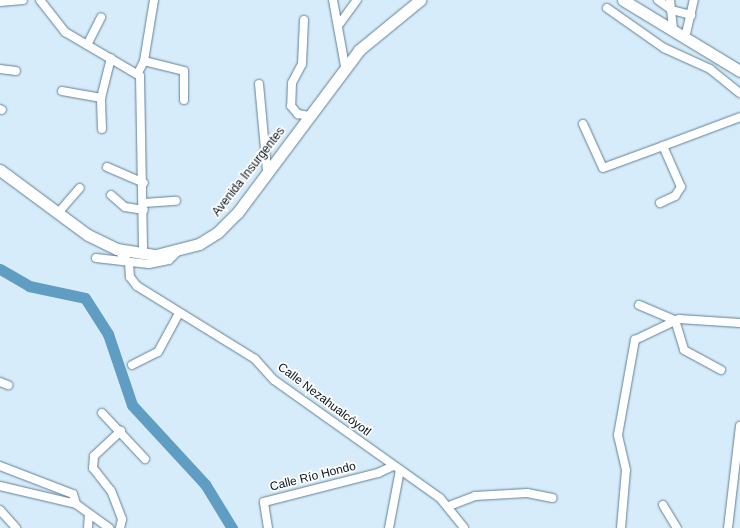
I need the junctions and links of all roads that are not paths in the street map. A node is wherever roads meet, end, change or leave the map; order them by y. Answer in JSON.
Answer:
{"nodes":[{"id":1,"x":23,"y":0,"type":"edge"},
{"id":2,"x":40,"y":0,"type":"edge"},
{"id":3,"x":154,"y":0,"type":"edge"},
{"id":4,"x":333,"y":0,"type":"edge"},
{"id":5,"x":357,"y":0,"type":"edge"},
{"id":6,"x":420,"y":0,"type":"edge"},
{"id":7,"x":624,"y":0,"type":"edge"},
{"id":8,"x":658,"y":0,"type":"edge"},
{"id":9,"x":670,"y":0,"type":"edge"},
{"id":10,"x":694,"y":0,"type":"edge"},
{"id":11,"x":0,"y":2,"type":"edge"},
{"id":12,"x":607,"y":8,"type":"dead end"},
{"id":13,"x":672,"y":10,"type":"junction"},
{"id":14,"x":691,"y":15,"type":"junction"},
{"id":15,"x":101,"y":17,"type":"dead end"},
{"id":16,"x":304,"y":20,"type":"dead end"},
{"id":17,"x":338,"y":26,"type":"junction"},
{"id":18,"x":673,"y":31,"type":"junction"},
{"id":19,"x":684,"y":38,"type":"junction"},
{"id":20,"x":87,"y":45,"type":"junction"},
{"id":21,"x":111,"y":58,"type":"junction"},
{"id":22,"x":144,"y":61,"type":"junction"},
{"id":23,"x":345,"y":66,"type":"junction"},
{"id":24,"x":0,"y":69,"type":"edge"},
{"id":25,"x":16,"y":71,"type":"dead end"},
{"id":26,"x":740,"y":71,"type":"edge"},
{"id":27,"x":138,"y":73,"type":"junction"},
{"id":28,"x":259,"y":84,"type":"dead end"},
{"id":29,"x":62,"y":91,"type":"dead end"},
{"id":30,"x":738,"y":91,"type":"edge"},
{"id":31,"x":101,"y":98,"type":"junction"},
{"id":32,"x":184,"y":100,"type":"dead end"},
{"id":33,"x":309,"y":116,"type":"junction"},
{"id":34,"x":740,"y":117,"type":"edge"},
{"id":35,"x":583,"y":124,"type":"dead end"},
{"id":36,"x":102,"y":128,"type":"dead end"},
{"id":37,"x":663,"y":146,"type":"junction"},
{"id":38,"x":107,"y":167,"type":"dead end"},
{"id":39,"x":0,"y":170,"type":"edge"},
{"id":40,"x":267,"y":171,"type":"junction"},
{"id":41,"x":144,"y":183,"type":"junction"},
{"id":42,"x":80,"y":188,"type":"dead end"},
{"id":43,"x":111,"y":195,"type":"dead end"},
{"id":44,"x":176,"y":201,"type":"dead end"},
{"id":45,"x":660,"y":203,"type":"dead end"},
{"id":46,"x":144,"y":206,"type":"junction"},
{"id":47,"x":58,"y":213,"type":"junction"},
{"id":48,"x":117,"y":249,"type":"junction"},
{"id":49,"x":179,"y":250,"type":"junction"},
{"id":50,"x":144,"y":254,"type":"junction"},
{"id":51,"x":96,"y":258,"type":"dead end"},
{"id":52,"x":129,"y":263,"type":"junction"},
{"id":53,"x":639,"y":305,"type":"dead end"},
{"id":54,"x":178,"y":315,"type":"junction"},
{"id":55,"x":675,"y":320,"type":"junction"},
{"id":56,"x":740,"y":324,"type":"edge"},
{"id":57,"x":132,"y":365,"type":"dead end"},
{"id":58,"x":720,"y":370,"type":"dead end"},
{"id":59,"x":102,"y":413,"type":"dead end"},
{"id":60,"x":740,"y":426,"type":"edge"},
{"id":61,"x":121,"y":431,"type":"junction"},
{"id":62,"x":145,"y":459,"type":"dead end"},
{"id":63,"x":0,"y":466,"type":"edge"},
{"id":64,"x":397,"y":468,"type":"junction"},
{"id":65,"x":0,"y":486,"type":"edge"},
{"id":66,"x":552,"y":498,"type":"dead end"},
{"id":67,"x":76,"y":504,"type":"junction"},
{"id":68,"x":663,"y":505,"type":"dead end"},
{"id":69,"x":449,"y":506,"type":"junction"},
{"id":70,"x":0,"y":510,"type":"edge"},
{"id":71,"x":89,"y":515,"type":"junction"},
{"id":72,"x":16,"y":528,"type":"edge"},
{"id":73,"x":88,"y":528,"type":"edge"},
{"id":74,"x":108,"y":528,"type":"edge"},
{"id":75,"x":120,"y":528,"type":"edge"},
{"id":76,"x":268,"y":528,"type":"edge"},
{"id":77,"x":389,"y":528,"type":"edge"},
{"id":78,"x":464,"y":528,"type":"edge"},
{"id":79,"x":621,"y":528,"type":"edge"},
{"id":80,"x":676,"y":528,"type":"edge"},
{"id":81,"x":728,"y":528,"type":"edge"}],
"edges":[{"from":1,"to":11,"type":"street"},
{"from":2,"to":20,"type":"street"},
{"from":3,"to":22,"type":"street"},
{"from":4,"to":17,"type":"street"},
{"from":5,"to":17,"type":"street"},
{"from":6,"to":23,"type":"main road","name":"Avenida Insurgentes"},
{"from":7,"to":18,"type":"main road"},
{"from":8,"to":13,"type":"street"},
{"from":9,"to":13,"type":"street"},
{"from":10,"to":14,"type":"street"},
{"from":12,"to":30,"type":"street"},
{"from":13,"to":14,"type":"street"},
{"from":13,"to":18,"type":"street"},
{"from":14,"to":19,"type":"street"},
{"from":15,"to":20,"type":"street"},
{"from":16,"to":33,"type":"street"},
{"from":17,"to":23,"type":"street"},
{"from":18,"to":19,"type":"main road"},
{"from":19,"to":26,"type":"main road"},
{"from":20,"to":21,"type":"street"},
{"from":21,"to":27,"type":"street"},
{"from":21,"to":31,"type":"street"},
{"from":22,"to":27,"type":"street"},
{"from":22,"to":32,"type":"street"},
{"from":23,"to":33,"type":"main road","name":"Avenida Insurgentes"},
{"from":24,"to":25,"type":"street"},
{"from":27,"to":41,"type":"street"},
{"from":28,"to":40,"type":"street"},
{"from":29,"to":31,"type":"street"},
{"from":31,"to":36,"type":"street"},
{"from":33,"to":40,"type":"main road","name":"Avenida Insurgentes"},
{"from":34,"to":37,"type":"street"},
{"from":35,"to":37,"type":"street"},
{"from":37,"to":45,"type":"street"},
{"from":38,"to":41,"type":"street"},
{"from":39,"to":47,"type":"main road","name":"Avenida Insurgentes"},
{"from":40,"to":49,"type":"main road","name":"Avenida Insurgentes"},
{"from":41,"to":46,"type":"street"},
{"from":42,"to":47,"type":"street"},
{"from":43,"to":46,"type":"street"},
{"from":44,"to":46,"type":"street"},
{"from":46,"to":50,"type":"street"},
{"from":47,"to":48,"type":"main road","name":"Avenida Insurgentes"},
{"from":48,"to":50,"type":"main road","name":"Avenida Insurgentes"},
{"from":48,"to":52,"type":"street","name":"Calle Nezahualcóyotl"},
{"from":49,"to":50,"type":"main road","name":"Avenida Insurgentes"},
{"from":49,"to":52,"type":"street"},
{"from":51,"to":52,"type":"street"},
{"from":52,"to":54,"type":"street","name":"Calle Nezahualcóyotl"},
{"from":53,"to":55,"type":"street"},
{"from":54,"to":57,"type":"street"},
{"from":54,"to":64,"type":"street","name":"Calle Nezahualcóyotl"},
{"from":55,"to":56,"type":"street"},
{"from":55,"to":58,"type":"street"},
{"from":55,"to":79,"type":"street"},
{"from":59,"to":61,"type":"street"},
{"from":60,"to":81,"type":"street"},
{"from":61,"to":62,"type":"street"},
{"from":61,"to":75,"type":"street"},
{"from":63,"to":67,"type":"street"},
{"from":64,"to":69,"type":"street","name":"Calle Nezahualcóyotl"},
{"from":64,"to":76,"type":"street","name":"Calle Río Hondo"},
{"from":64,"to":77,"type":"street"},
{"from":65,"to":67,"type":"street"},
{"from":66,"to":69,"type":"street"},
{"from":67,"to":71,"type":"street"},
{"from":68,"to":80,"type":"street"},
{"from":69,"to":78,"type":"street","name":"Calle Nezahualcóyotl"},
{"from":70,"to":72,"type":"street"},
{"from":71,"to":73,"type":"street"},
{"from":71,"to":74,"type":"street"}]}
